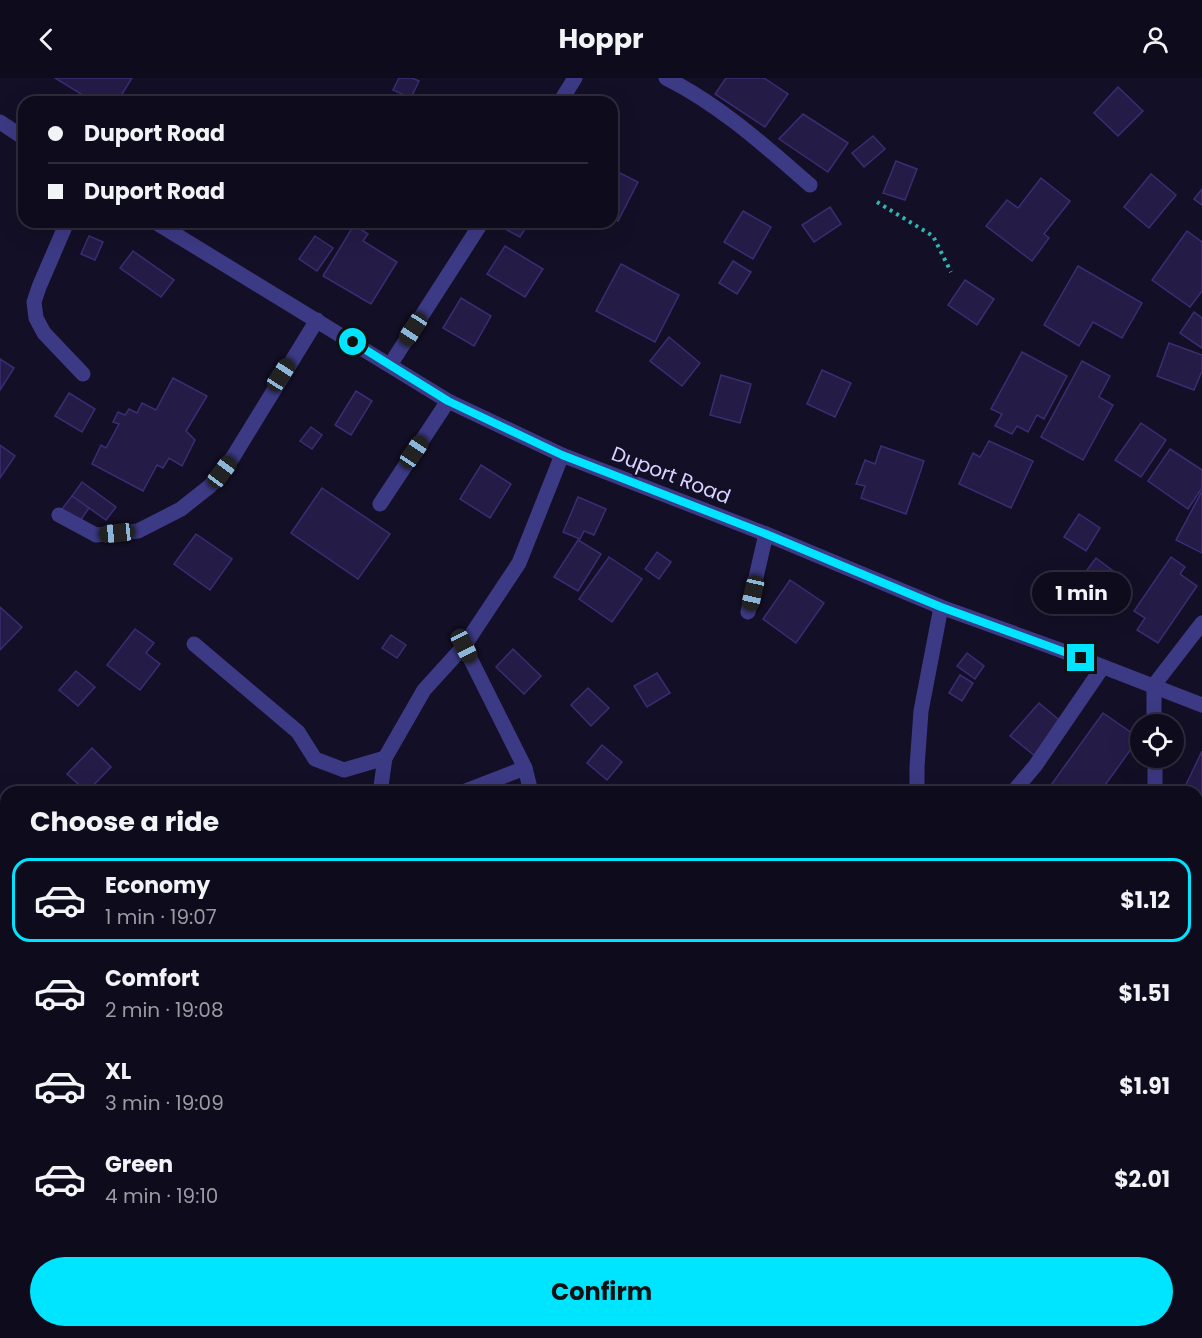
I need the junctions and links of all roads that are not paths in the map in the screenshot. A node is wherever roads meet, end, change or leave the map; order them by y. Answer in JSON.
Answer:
{"nodes":[{"id":1,"x":575,"y":78,"type":"edge"},
{"id":2,"x":666,"y":78,"type":"edge"},
{"id":3,"x":564,"y":96,"type":"edge"},
{"id":4,"x":0,"y":122,"type":"edge"},
{"id":5,"x":18,"y":134,"type":"edge"},
{"id":6,"x":810,"y":185,"type":"dead end"},
{"id":7,"x":65,"y":228,"type":"edge"},
{"id":8,"x":165,"y":228,"type":"edge"},
{"id":9,"x":478,"y":228,"type":"edge"},
{"id":10,"x":317,"y":320,"type":"junction"},
{"id":11,"x":390,"y":365,"type":"junction"},
{"id":12,"x":83,"y":374,"type":"dead end"},
{"id":13,"x":448,"y":401,"type":"junction"},
{"id":14,"x":562,"y":455,"type":"junction"},
{"id":15,"x":380,"y":504,"type":"dead end"},
{"id":16,"x":59,"y":515,"type":"dead end"},
{"id":17,"x":766,"y":534,"type":"junction"},
{"id":18,"x":941,"y":607,"type":"junction"},
{"id":19,"x":748,"y":612,"type":"dead end"},
{"id":20,"x":1202,"y":622,"type":"edge"},
{"id":21,"x":194,"y":644,"type":"dead end"},
{"id":22,"x":464,"y":646,"type":"junction"},
{"id":23,"x":1102,"y":668,"type":"junction"},
{"id":24,"x":1154,"y":686,"type":"junction"},
{"id":25,"x":1202,"y":705,"type":"edge"},
{"id":26,"x":1154,"y":714,"type":"edge"},
{"id":27,"x":385,"y":758,"type":"junction"},
{"id":28,"x":525,"y":768,"type":"junction"},
{"id":29,"x":1155,"y":768,"type":"edge"},
{"id":30,"x":381,"y":786,"type":"edge"},
{"id":31,"x":478,"y":786,"type":"edge"},
{"id":32,"x":530,"y":786,"type":"edge"},
{"id":33,"x":917,"y":786,"type":"edge"},
{"id":34,"x":1018,"y":786,"type":"edge"},
{"id":35,"x":1155,"y":786,"type":"edge"}],
"edges":[{"from":1,"to":3,"type":"street"},
{"from":2,"to":6,"type":"street"},
{"from":4,"to":5,"type":"street"},
{"from":7,"to":12,"type":"street"},
{"from":8,"to":10,"type":"street","name":"Duport Road"},
{"from":9,"to":11,"type":"street"},
{"from":10,"to":11,"type":"street","name":"Duport Road"},
{"from":10,"to":16,"type":"street"},
{"from":11,"to":13,"type":"street","name":"Duport Road"},
{"from":13,"to":14,"type":"street","name":"Duport Road"},
{"from":13,"to":15,"type":"street"},
{"from":14,"to":17,"type":"street","name":"Duport Road"},
{"from":14,"to":22,"type":"street"},
{"from":17,"to":18,"type":"street","name":"Duport Road"},
{"from":17,"to":19,"type":"street"},
{"from":18,"to":23,"type":"street","name":"Duport Road"},
{"from":18,"to":33,"type":"street"},
{"from":20,"to":24,"type":"street"},
{"from":21,"to":27,"type":"street"},
{"from":22,"to":27,"type":"street"},
{"from":22,"to":28,"type":"street"},
{"from":23,"to":24,"type":"street","name":"Duport Road"},
{"from":23,"to":34,"type":"street"},
{"from":24,"to":25,"type":"street","name":"Duport Road"},
{"from":24,"to":26,"type":"street"},
{"from":27,"to":30,"type":"street"},
{"from":28,"to":31,"type":"street"},
{"from":28,"to":32,"type":"street"},
{"from":29,"to":35,"type":"street"}]}
